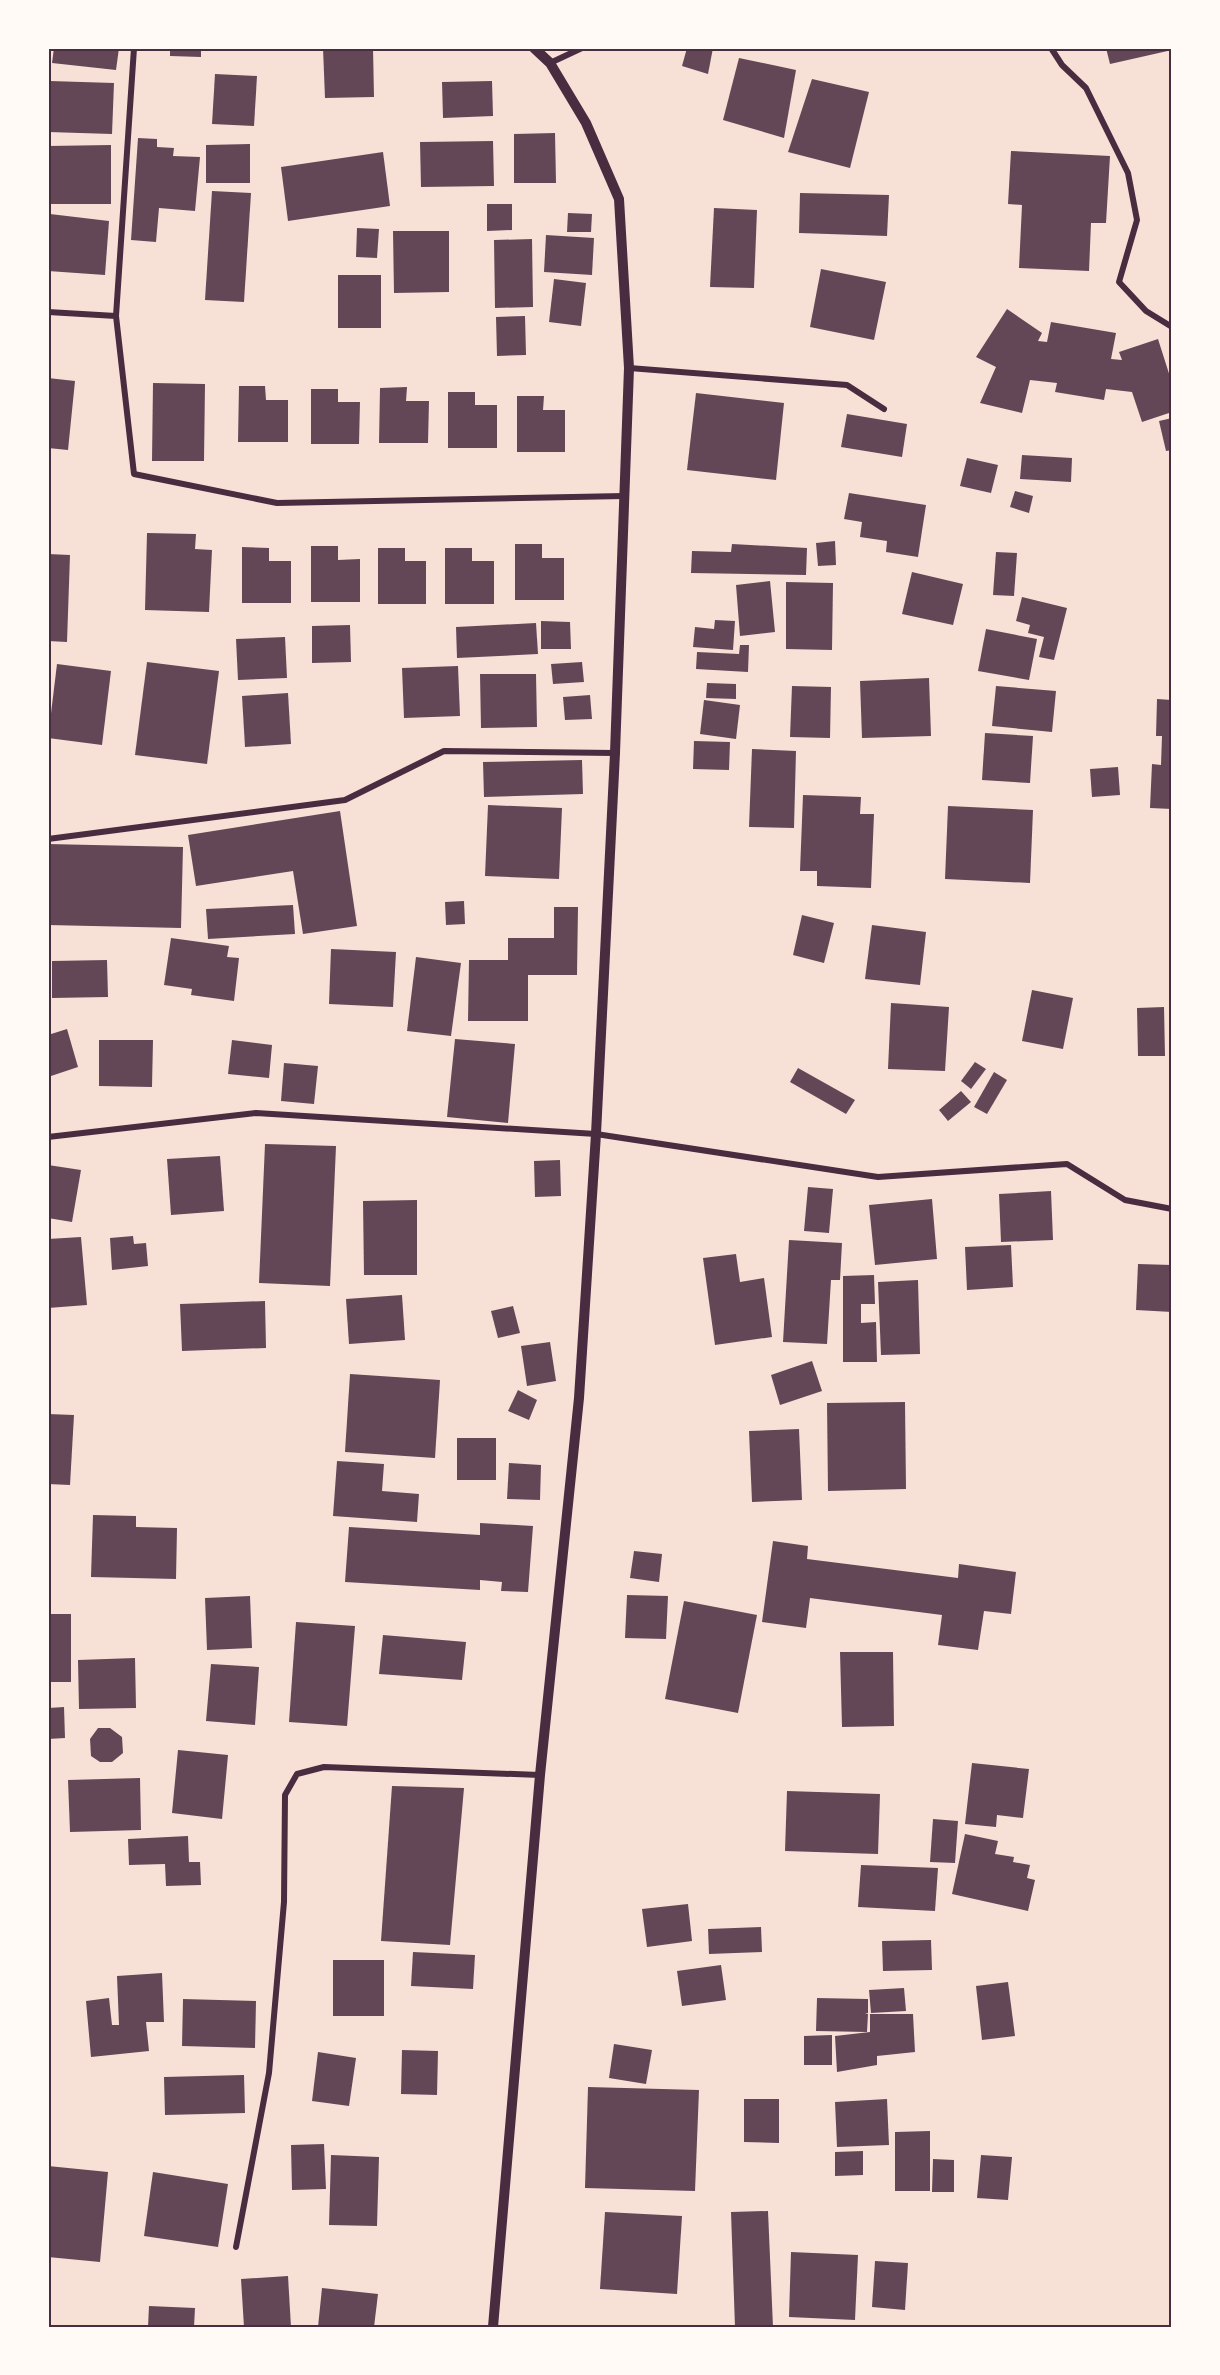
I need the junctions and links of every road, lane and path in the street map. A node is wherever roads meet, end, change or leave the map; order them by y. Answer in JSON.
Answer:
{"nodes":[{"id":1,"x":134,"y":48,"type":"edge"},
{"id":2,"x":534,"y":48,"type":"edge"},
{"id":3,"x":582,"y":48,"type":"edge"},
{"id":4,"x":1051,"y":48,"type":"edge"},
{"id":5,"x":550,"y":63,"type":"junction"},
{"id":6,"x":48,"y":312,"type":"edge"},
{"id":7,"x":116,"y":316,"type":"junction"},
{"id":8,"x":1172,"y":327,"type":"edge"},
{"id":9,"x":629,"y":368,"type":"junction"},
{"id":10,"x":884,"y":409,"type":"dead end"},
{"id":11,"x":624,"y":496,"type":"junction"},
{"id":12,"x":615,"y":753,"type":"junction"},
{"id":13,"x":48,"y":839,"type":"edge"},
{"id":14,"x":596,"y":1134,"type":"junction"},
{"id":15,"x":48,"y":1137,"type":"edge"},
{"id":16,"x":1172,"y":1209,"type":"edge"},
{"id":17,"x":540,"y":1775,"type":"junction"},
{"id":18,"x":236,"y":2247,"type":"dead end"},
{"id":19,"x":493,"y":2327,"type":"edge"}],
"edges":[{"from":1,"to":7,"type":"street"},
{"from":2,"to":5,"type":"street"},
{"from":3,"to":5,"type":"street"},
{"from":4,"to":8,"type":"street"},
{"from":5,"to":9,"type":"street"},
{"from":6,"to":7,"type":"street"},
{"from":7,"to":11,"type":"street"},
{"from":9,"to":10,"type":"street"},
{"from":9,"to":11,"type":"street"},
{"from":11,"to":12,"type":"street"},
{"from":12,"to":13,"type":"street"},
{"from":12,"to":14,"type":"street"},
{"from":14,"to":15,"type":"street"},
{"from":14,"to":16,"type":"street"},
{"from":14,"to":17,"type":"street"},
{"from":17,"to":18,"type":"street"},
{"from":17,"to":19,"type":"street"}]}
